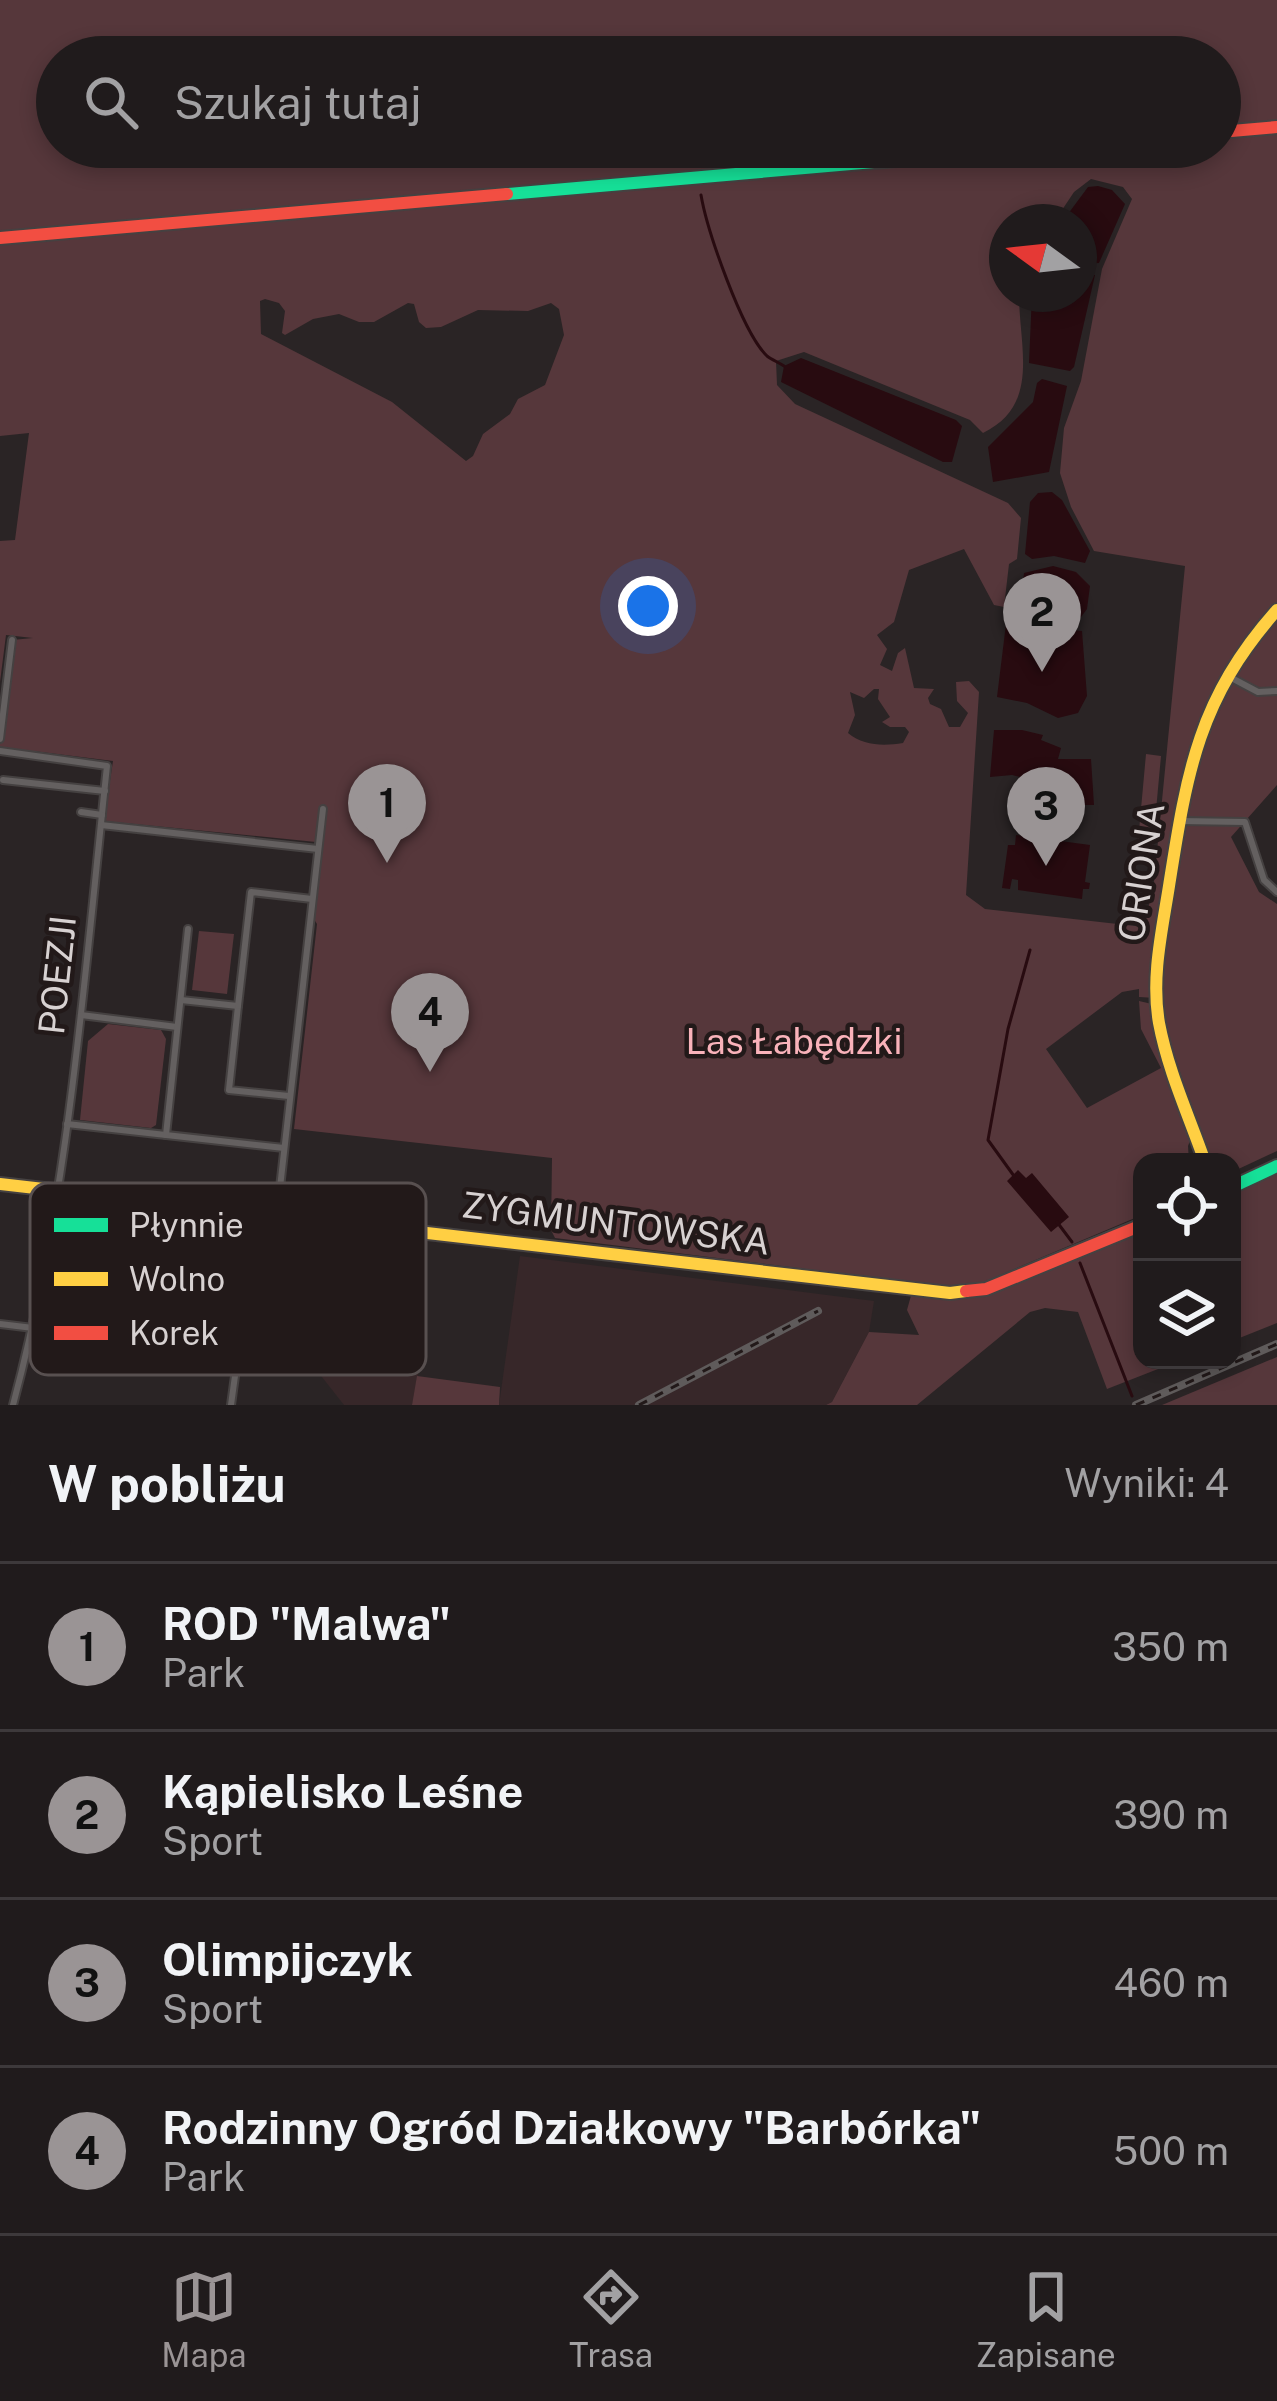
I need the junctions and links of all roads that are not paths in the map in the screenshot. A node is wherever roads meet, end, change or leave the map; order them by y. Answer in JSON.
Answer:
{"nodes":[{"id":1,"x":1277,"y":127,"type":"edge"},
{"id":2,"x":1241,"y":130,"type":"edge"},
{"id":3,"x":805,"y":168,"type":"edge"},
{"id":4,"x":0,"y":238,"type":"edge"},
{"id":5,"x":1277,"y":610,"type":"edge"},
{"id":6,"x":12,"y":640,"type":"dead end"},
{"id":7,"x":1226,"y":675,"type":"junction"},
{"id":8,"x":1277,"y":691,"type":"edge"},
{"id":9,"x":2,"y":704,"type":"edge"},
{"id":10,"x":0,"y":739,"type":"edge"},
{"id":11,"x":0,"y":751,"type":"edge"},
{"id":12,"x":3,"y":780,"type":"edge"},
{"id":13,"x":105,"y":790,"type":"junction"},
{"id":14,"x":322,"y":809,"type":"dead end"},
{"id":15,"x":1246,"y":810,"type":"dead end"},
{"id":16,"x":81,"y":812,"type":"dead end"},
{"id":17,"x":102,"y":815,"type":"junction"},
{"id":18,"x":1179,"y":821,"type":"junction"},
{"id":19,"x":1246,"y":822,"type":"junction"},
{"id":20,"x":101,"y":825,"type":"junction"},
{"id":21,"x":318,"y":849,"type":"junction"},
{"id":22,"x":1277,"y":892,"type":"edge"},
{"id":23,"x":312,"y":899,"type":"junction"},
{"id":24,"x":188,"y":929,"type":"dead end"},
{"id":25,"x":181,"y":1000,"type":"junction"},
{"id":26,"x":238,"y":1006,"type":"junction"},
{"id":27,"x":81,"y":1015,"type":"junction"},
{"id":28,"x":177,"y":1027,"type":"junction"},
{"id":29,"x":289,"y":1096,"type":"junction"},
{"id":30,"x":67,"y":1124,"type":"junction"},
{"id":31,"x":166,"y":1136,"type":"junction"},
{"id":32,"x":284,"y":1148,"type":"junction"},
{"id":33,"x":1202,"y":1153,"type":"edge"},
{"id":34,"x":1277,"y":1166,"type":"edge"},
{"id":35,"x":61,"y":1183,"type":"edge"},
{"id":36,"x":280,"y":1183,"type":"edge"},
{"id":37,"x":1241,"y":1183,"type":"edge"},
{"id":38,"x":0,"y":1184,"type":"edge"},
{"id":39,"x":30,"y":1187,"type":"edge"},
{"id":40,"x":1133,"y":1229,"type":"edge"},
{"id":41,"x":426,"y":1231,"type":"edge"},
{"id":42,"x":0,"y":1324,"type":"edge"},
{"id":43,"x":30,"y":1328,"type":"edge"},
{"id":44,"x":30,"y":1341,"type":"edge"},
{"id":45,"x":29,"y":1345,"type":"joint"},
{"id":46,"x":235,"y":1375,"type":"edge"},
{"id":47,"x":13,"y":1405,"type":"edge"},
{"id":48,"x":231,"y":1405,"type":"edge"}],
"edges":[{"from":1,"to":2,"type":"street"},
{"from":3,"to":4,"type":"street"},
{"from":5,"to":7,"type":"street","name":"ORIONA"},
{"from":6,"to":9,"type":"street"},
{"from":7,"to":8,"type":"street"},
{"from":7,"to":18,"type":"street","name":"ORIONA"},
{"from":9,"to":10,"type":"street"},
{"from":11,"to":13,"type":"street","name":"POEZJI"},
{"from":12,"to":13,"type":"street"},
{"from":13,"to":17,"type":"street","name":"POEZJI"},
{"from":14,"to":21,"type":"street"},
{"from":15,"to":19,"type":"street"},
{"from":16,"to":17,"type":"street"},
{"from":17,"to":20,"type":"street","name":"POEZJI"},
{"from":18,"to":19,"type":"street"},
{"from":18,"to":33,"type":"street","name":"ORIONA"},
{"from":19,"to":22,"type":"street"},
{"from":20,"to":21,"type":"street"},
{"from":20,"to":27,"type":"street","name":"POEZJI"},
{"from":21,"to":23,"type":"street"},
{"from":23,"to":26,"type":"street"},
{"from":23,"to":29,"type":"street"},
{"from":24,"to":25,"type":"street"},
{"from":25,"to":26,"type":"street"},
{"from":25,"to":28,"type":"street"},
{"from":26,"to":29,"type":"street"},
{"from":27,"to":28,"type":"street"},
{"from":27,"to":30,"type":"street","name":"POEZJI"},
{"from":28,"to":31,"type":"street"},
{"from":29,"to":32,"type":"street"},
{"from":30,"to":31,"type":"street"},
{"from":30,"to":35,"type":"street","name":"POEZJI"},
{"from":31,"to":32,"type":"street"},
{"from":32,"to":36,"type":"street"},
{"from":34,"to":37,"type":"street"},
{"from":38,"to":39,"type":"street","name":"ZYGMUNTOWSKA"},
{"from":40,"to":41,"type":"street","name":"ZYGMUNTOWSKA"},
{"from":42,"to":43,"type":"street"},
{"from":44,"to":45,"type":"street","name":"POEZJI"},
{"from":45,"to":47,"type":"street","name":"POEZJI"},
{"from":46,"to":48,"type":"street"}]}
